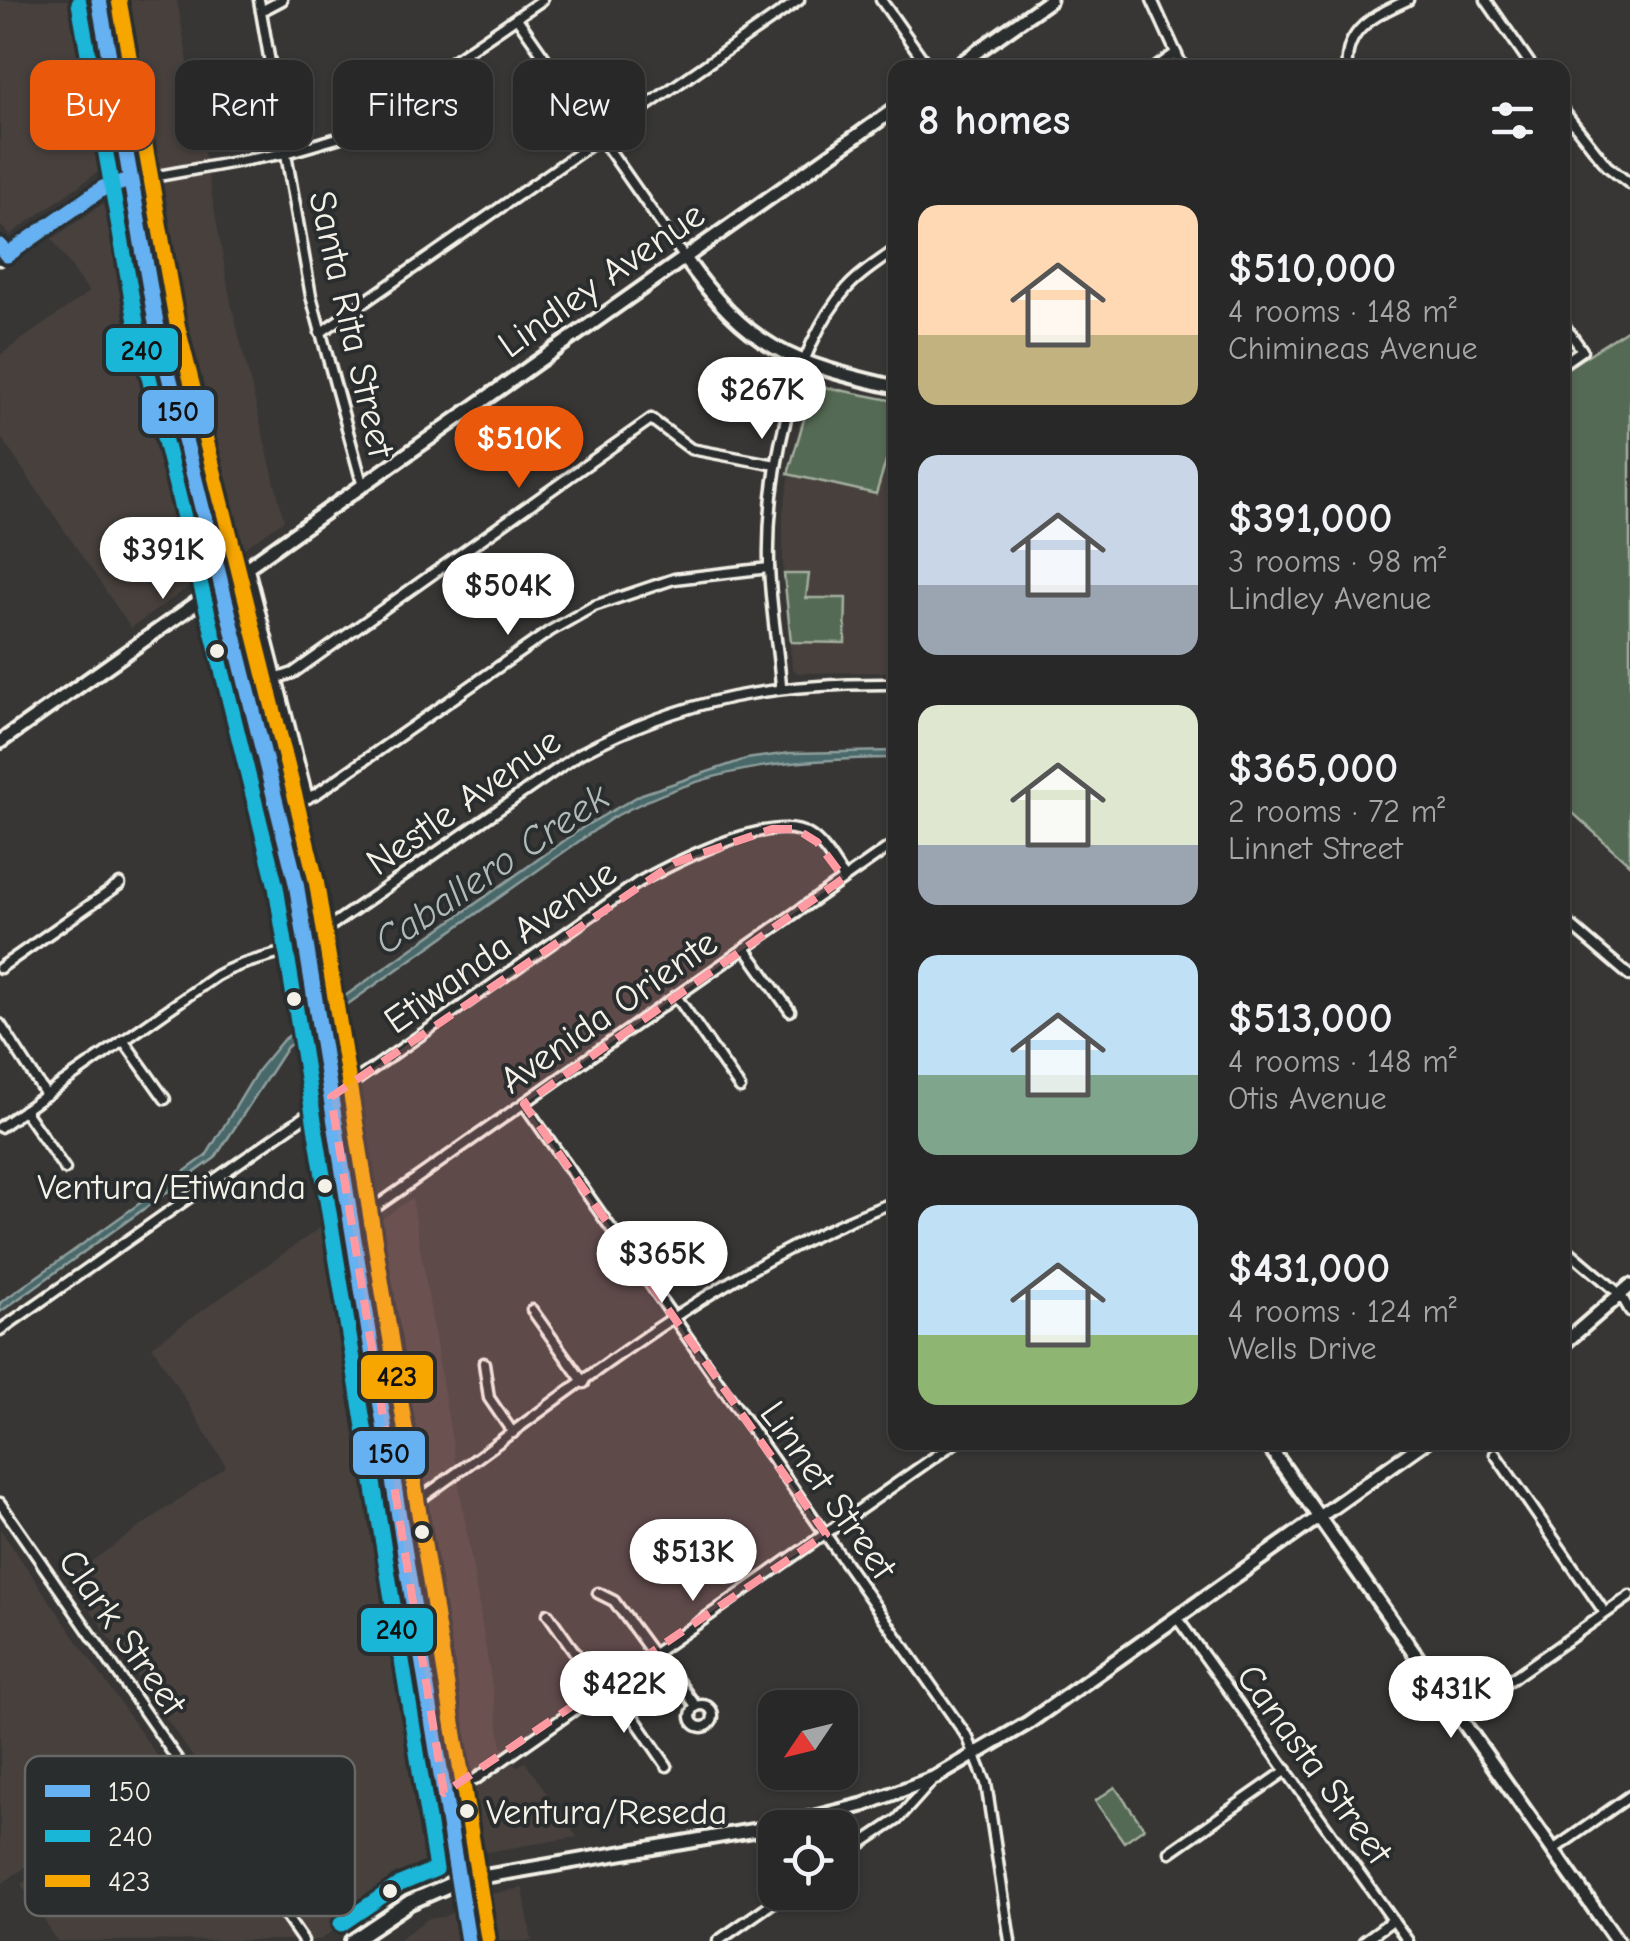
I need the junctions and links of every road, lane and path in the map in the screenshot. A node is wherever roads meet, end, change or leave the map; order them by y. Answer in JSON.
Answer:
{"nodes":[{"id":1,"x":99,"y":0,"type":"edge"},
{"id":2,"x":259,"y":0,"type":"edge"},
{"id":3,"x":282,"y":0,"type":"edge"},
{"id":4,"x":542,"y":0,"type":"edge"},
{"id":5,"x":799,"y":0,"type":"edge"},
{"id":6,"x":882,"y":0,"type":"edge"},
{"id":7,"x":1050,"y":0,"type":"edge"},
{"id":8,"x":1152,"y":0,"type":"edge"},
{"id":9,"x":1408,"y":0,"type":"edge"},
{"id":10,"x":1486,"y":0,"type":"edge"},
{"id":11,"x":261,"y":11,"type":"junction"},
{"id":12,"x":516,"y":18,"type":"junction"},
{"id":13,"x":1176,"y":53,"type":"junction"},
{"id":14,"x":546,"y":60,"type":"edge"},
{"id":15,"x":923,"y":60,"type":"edge"},
{"id":16,"x":965,"y":60,"type":"edge"},
{"id":17,"x":1167,"y":60,"type":"edge"},
{"id":18,"x":1179,"y":60,"type":"edge"},
{"id":19,"x":1348,"y":60,"type":"edge"},
{"id":20,"x":1528,"y":60,"type":"edge"},
{"id":21,"x":645,"y":108,"type":"edge"},
{"id":22,"x":888,"y":114,"type":"edge"},
{"id":23,"x":1570,"y":119,"type":"edge"},
{"id":24,"x":585,"y":150,"type":"edge"},
{"id":25,"x":609,"y":150,"type":"edge"},
{"id":26,"x":286,"y":152,"type":"junction"},
{"id":27,"x":130,"y":180,"type":"junction"},
{"id":28,"x":1630,"y":184,"type":"edge"},
{"id":29,"x":0,"y":246,"type":"edge"},
{"id":30,"x":888,"y":256,"type":"edge"},
{"id":31,"x":684,"y":257,"type":"junction"},
{"id":32,"x":3,"y":258,"type":"edge"},
{"id":33,"x":320,"y":333,"type":"junction"},
{"id":34,"x":1570,"y":333,"type":"edge"},
{"id":35,"x":1570,"y":358,"type":"edge"},
{"id":36,"x":805,"y":365,"type":"junction"},
{"id":37,"x":888,"y":385,"type":"edge"},
{"id":38,"x":776,"y":464,"type":"junction"},
{"id":39,"x":362,"y":483,"type":"junction"},
{"id":40,"x":248,"y":564,"type":"junction"},
{"id":41,"x":769,"y":568,"type":"junction"},
{"id":42,"x":220,"y":586,"type":"junction"},
{"id":43,"x":278,"y":678,"type":"junction"},
{"id":44,"x":888,"y":684,"type":"edge"},
{"id":45,"x":782,"y":686,"type":"junction"},
{"id":46,"x":0,"y":742,"type":"edge"},
{"id":47,"x":308,"y":798,"type":"junction"},
{"id":48,"x":278,"y":808,"type":"junction"},
{"id":49,"x":888,"y":848,"type":"edge"},
{"id":50,"x":844,"y":878,"type":"junction"},
{"id":51,"x":120,"y":884,"type":"dead end"},
{"id":52,"x":1570,"y":925,"type":"edge"},
{"id":53,"x":306,"y":942,"type":"junction"},
{"id":54,"x":745,"y":948,"type":"junction"},
{"id":55,"x":0,"y":968,"type":"edge"},
{"id":56,"x":1630,"y":976,"type":"edge"},
{"id":57,"x":676,"y":996,"type":"junction"},
{"id":58,"x":790,"y":1011,"type":"dead end"},
{"id":59,"x":0,"y":1024,"type":"edge"},
{"id":60,"x":124,"y":1040,"type":"junction"},
{"id":61,"x":732,"y":1056,"type":"dead end"},
{"id":62,"x":722,"y":1063,"type":"junction"},
{"id":63,"x":740,"y":1088,"type":"dead end"},
{"id":64,"x":46,"y":1094,"type":"junction"},
{"id":65,"x":331,"y":1097,"type":"junction"},
{"id":66,"x":165,"y":1099,"type":"dead end"},
{"id":67,"x":524,"y":1104,"type":"junction"},
{"id":68,"x":24,"y":1110,"type":"junction"},
{"id":69,"x":0,"y":1127,"type":"edge"},
{"id":70,"x":65,"y":1169,"type":"dead end"},
{"id":71,"x":888,"y":1205,"type":"edge"},
{"id":72,"x":351,"y":1220,"type":"junction"},
{"id":73,"x":1570,"y":1251,"type":"edge"},
{"id":74,"x":1625,"y":1290,"type":"edge"},
{"id":75,"x":532,"y":1310,"type":"dead end"},
{"id":76,"x":1630,"y":1311,"type":"edge"},
{"id":77,"x":676,"y":1319,"type":"junction"},
{"id":78,"x":0,"y":1330,"type":"edge"},
{"id":79,"x":1570,"y":1338,"type":"edge"},
{"id":80,"x":484,"y":1363,"type":"dead end"},
{"id":81,"x":584,"y":1383,"type":"junction"},
{"id":82,"x":513,"y":1433,"type":"junction"},
{"id":83,"x":945,"y":1450,"type":"edge"},
{"id":84,"x":1272,"y":1450,"type":"edge"},
{"id":85,"x":1414,"y":1450,"type":"edge"},
{"id":86,"x":1494,"y":1454,"type":"dead end"},
{"id":87,"x":0,"y":1503,"type":"edge"},
{"id":88,"x":398,"y":1509,"type":"junction"},
{"id":89,"x":1319,"y":1518,"type":"junction"},
{"id":90,"x":826,"y":1534,"type":"junction"},
{"id":91,"x":598,"y":1593,"type":"dead end"},
{"id":92,"x":1630,"y":1596,"type":"edge"},
{"id":93,"x":1606,"y":1613,"type":"junction"},
{"id":94,"x":548,"y":1614,"type":"dead end"},
{"id":95,"x":1177,"y":1618,"type":"junction"},
{"id":96,"x":653,"y":1654,"type":"junction"},
{"id":97,"x":669,"y":1669,"type":"dead end"},
{"id":98,"x":611,"y":1684,"type":"junction"},
{"id":99,"x":602,"y":1691,"type":"junction"},
{"id":100,"x":696,"y":1706,"type":"dead end"},
{"id":101,"x":1459,"y":1716,"type":"junction"},
{"id":102,"x":175,"y":1756,"type":"edge"},
{"id":103,"x":977,"y":1756,"type":"junction"},
{"id":104,"x":667,"y":1766,"type":"dead end"},
{"id":105,"x":1287,"y":1770,"type":"junction"},
{"id":106,"x":936,"y":1777,"type":"junction"},
{"id":107,"x":444,"y":1794,"type":"junction"},
{"id":108,"x":1630,"y":1796,"type":"edge"},
{"id":109,"x":843,"y":1810,"type":"edge"},
{"id":110,"x":758,"y":1827,"type":"edge"},
{"id":111,"x":858,"y":1846,"type":"edge"},
{"id":112,"x":1553,"y":1850,"type":"junction"},
{"id":113,"x":1170,"y":1852,"type":"dead end"},
{"id":114,"x":458,"y":1881,"type":"junction"},
{"id":115,"x":762,"y":1910,"type":"edge"},
{"id":116,"x":286,"y":1916,"type":"edge"},
{"id":117,"x":1393,"y":1920,"type":"junction"},
{"id":118,"x":303,"y":1941,"type":"edge"},
{"id":119,"x":352,"y":1941,"type":"edge"},
{"id":120,"x":468,"y":1941,"type":"edge"},
{"id":121,"x":718,"y":1941,"type":"edge"},
{"id":122,"x":1010,"y":1941,"type":"edge"},
{"id":123,"x":1364,"y":1941,"type":"edge"},
{"id":124,"x":1408,"y":1941,"type":"edge"},
{"id":125,"x":1616,"y":1941,"type":"edge"}],
"edges":[{"from":1,"to":27,"type":"main road"},
{"from":2,"to":11,"type":"street","name":"Santa Rita Street"},
{"from":3,"to":11,"type":"street"},
{"from":4,"to":12,"type":"street"},
{"from":5,"to":21,"type":"street"},
{"from":6,"to":15,"type":"street"},
{"from":7,"to":16,"type":"main road"},
{"from":8,"to":13,"type":"street"},
{"from":9,"to":19,"type":"street"},
{"from":10,"to":20,"type":"street"},
{"from":11,"to":26,"type":"street","name":"Santa Rita Street"},
{"from":12,"to":14,"type":"street"},
{"from":12,"to":26,"type":"street"},
{"from":13,"to":17,"type":"street"},
{"from":13,"to":18,"type":"street"},
{"from":22,"to":31,"type":"main road","name":"Lindley Avenue"},
{"from":23,"to":28,"type":"street"},
{"from":24,"to":33,"type":"street"},
{"from":25,"to":31,"type":"street"},
{"from":26,"to":27,"type":"street"},
{"from":26,"to":33,"type":"street","name":"Santa Rita Street"},
{"from":27,"to":32,"type":"street"},
{"from":27,"to":42,"type":"main road"},
{"from":29,"to":32,"type":"street"},
{"from":30,"to":36,"type":"street"},
{"from":31,"to":36,"type":"main road"},
{"from":31,"to":39,"type":"main road","name":"Lindley Avenue"},
{"from":33,"to":39,"type":"street","name":"Santa Rita Street"},
{"from":34,"to":35,"type":"street"},
{"from":36,"to":37,"type":"main road"},
{"from":36,"to":38,"type":"street"},
{"from":38,"to":41,"type":"street"},
{"from":38,"to":43,"type":"street"},
{"from":39,"to":40,"type":"main road","name":"Lindley Avenue"},
{"from":40,"to":42,"type":"main road","name":"Lindley Avenue"},
{"from":40,"to":43,"type":"street"},
{"from":41,"to":45,"type":"street"},
{"from":41,"to":47,"type":"street"},
{"from":42,"to":46,"type":"main road","name":"Lindley Avenue"},
{"from":42,"to":48,"type":"main road"},
{"from":43,"to":47,"type":"street"},
{"from":44,"to":45,"type":"street","name":"Nestle Avenue"},
{"from":45,"to":53,"type":"street","name":"Nestle Avenue"},
{"from":47,"to":48,"type":"street"},
{"from":48,"to":53,"type":"main road"},
{"from":49,"to":50,"type":"street","name":"Avenida Oriente"},
{"from":50,"to":54,"type":"street","name":"Avenida Oriente"},
{"from":50,"to":65,"type":"street","name":"Etiwanda Avenue"},
{"from":51,"to":55,"type":"street"},
{"from":52,"to":56,"type":"street"},
{"from":53,"to":60,"type":"street","name":"Nestle Avenue"},
{"from":53,"to":65,"type":"main road"},
{"from":54,"to":57,"type":"street","name":"Avenida Oriente"},
{"from":54,"to":58,"type":"street"},
{"from":57,"to":62,"type":"street"},
{"from":57,"to":67,"type":"street","name":"Avenida Oriente"},
{"from":59,"to":64,"type":"street"},
{"from":60,"to":64,"type":"street","name":"Nestle Avenue"},
{"from":60,"to":66,"type":"street"},
{"from":61,"to":62,"type":"street"},
{"from":62,"to":63,"type":"street"},
{"from":64,"to":68,"type":"street","name":"Nestle Avenue"},
{"from":65,"to":72,"type":"main road"},
{"from":65,"to":78,"type":"street","name":"Etiwanda Avenue"},
{"from":67,"to":72,"type":"street","name":"Avenida Oriente"},
{"from":67,"to":77,"type":"street","name":"Linnet Street"},
{"from":68,"to":69,"type":"street","name":"Nestle Avenue"},
{"from":68,"to":70,"type":"street"},
{"from":71,"to":77,"type":"street"},
{"from":72,"to":88,"type":"main road"},
{"from":73,"to":74,"type":"street"},
{"from":74,"to":76,"type":"street"},
{"from":74,"to":79,"type":"main road"},
{"from":75,"to":81,"type":"street"},
{"from":77,"to":81,"type":"street"},
{"from":77,"to":90,"type":"street","name":"Linnet Street"},
{"from":80,"to":82,"type":"street"},
{"from":81,"to":82,"type":"street"},
{"from":82,"to":88,"type":"street"},
{"from":83,"to":90,"type":"street"},
{"from":84,"to":89,"type":"main road"},
{"from":85,"to":89,"type":"main road"},
{"from":86,"to":93,"type":"street"},
{"from":87,"to":102,"type":"street","name":"Clark Street"},
{"from":88,"to":107,"type":"main road"},
{"from":89,"to":95,"type":"main road"},
{"from":89,"to":101,"type":"main road"},
{"from":90,"to":96,"type":"street"},
{"from":90,"to":103,"type":"street","name":"Linnet Street"},
{"from":91,"to":96,"type":"street"},
{"from":92,"to":93,"type":"street"},
{"from":93,"to":101,"type":"street"},
{"from":94,"to":99,"type":"street"},
{"from":95,"to":103,"type":"main road"},
{"from":95,"to":105,"type":"street","name":"Canasta Street"},
{"from":96,"to":98,"type":"street"},
{"from":97,"to":100,"type":"street"},
{"from":98,"to":99,"type":"street"},
{"from":98,"to":104,"type":"street"},
{"from":99,"to":107,"type":"street"},
{"from":101,"to":112,"type":"main road"},
{"from":103,"to":106,"type":"main road"},
{"from":103,"to":122,"type":"street","name":"Linnet Street"},
{"from":105,"to":113,"type":"street"},
{"from":105,"to":117,"type":"street","name":"Canasta Street"},
{"from":106,"to":109,"type":"main road"},
{"from":106,"to":111,"type":"street"},
{"from":107,"to":114,"type":"main road"},
{"from":108,"to":112,"type":"street"},
{"from":110,"to":114,"type":"main road"},
{"from":112,"to":125,"type":"main road"},
{"from":114,"to":119,"type":"main road"},
{"from":114,"to":120,"type":"main road"},
{"from":115,"to":121,"type":"street"},
{"from":116,"to":118,"type":"street","name":"Clark Street"},
{"from":117,"to":123,"type":"street"},
{"from":117,"to":124,"type":"street","name":"Canasta Street"}]}
